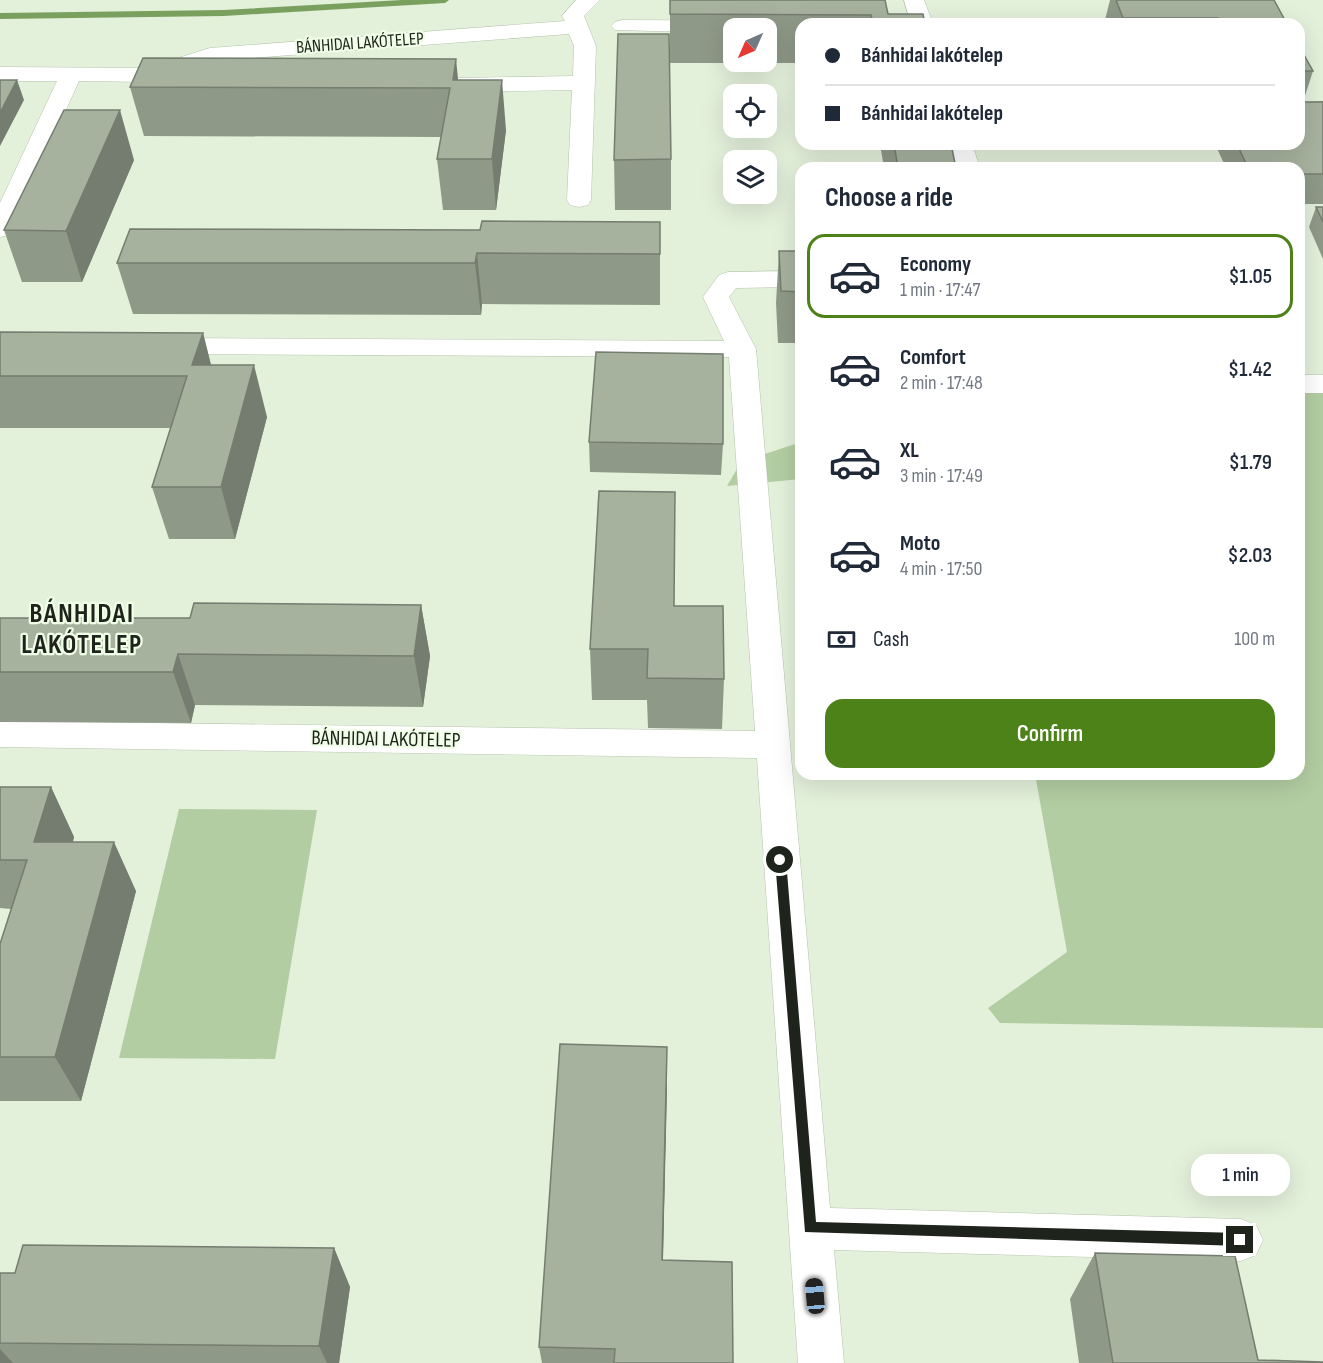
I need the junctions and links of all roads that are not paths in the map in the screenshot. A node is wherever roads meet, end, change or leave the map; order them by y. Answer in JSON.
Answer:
{"nodes":[{"id":1,"x":590,"y":0,"type":"edge"},
{"id":2,"x":914,"y":0,"type":"edge"},
{"id":3,"x":920,"y":18,"type":"edge"},
{"id":4,"x":622,"y":26,"type":"dead end"},
{"id":5,"x":575,"y":27,"type":"junction"},
{"id":6,"x":795,"y":27,"type":"edge"},
{"id":7,"x":0,"y":75,"type":"edge"},
{"id":8,"x":71,"y":75,"type":"junction"},
{"id":9,"x":148,"y":75,"type":"junction"},
{"id":10,"x":583,"y":83,"type":"junction"},
{"id":11,"x":439,"y":85,"type":"edge"},
{"id":12,"x":201,"y":86,"type":"edge"},
{"id":13,"x":579,"y":200,"type":"dead end"},
{"id":14,"x":0,"y":230,"type":"edge"},
{"id":15,"x":795,"y":279,"type":"edge"},
{"id":16,"x":132,"y":346,"type":"edge"},
{"id":17,"x":742,"y":349,"type":"junction"},
{"id":18,"x":1305,"y":384,"type":"edge"},
{"id":19,"x":1323,"y":384,"type":"edge"},
{"id":20,"x":0,"y":734,"type":"edge"},
{"id":21,"x":771,"y":745,"type":"junction"},
{"id":22,"x":810,"y":1228,"type":"junction"},
{"id":23,"x":1240,"y":1240,"type":"dead end"},
{"id":24,"x":820,"y":1363,"type":"edge"}],
"edges":[{"from":1,"to":5,"type":"street"},
{"from":2,"to":3,"type":"street"},
{"from":4,"to":6,"type":"street"},
{"from":5,"to":9,"type":"street","name":"BÁNHIDAI LAKÓTELEP"},
{"from":5,"to":10,"type":"street"},
{"from":7,"to":8,"type":"street","name":"BÁNHIDAI LAKÓTELEP"},
{"from":8,"to":9,"type":"street","name":"BÁNHIDAI LAKÓTELEP"},
{"from":8,"to":14,"type":"street"},
{"from":9,"to":12,"type":"street","name":"BÁNHIDAI LAKÓTELEP"},
{"from":10,"to":11,"type":"street"},
{"from":10,"to":13,"type":"street"},
{"from":15,"to":17,"type":"street"},
{"from":16,"to":17,"type":"street"},
{"from":17,"to":21,"type":"street"},
{"from":18,"to":19,"type":"street"},
{"from":20,"to":21,"type":"street","name":"BÁNHIDAI LAKÓTELEP"},
{"from":21,"to":22,"type":"street"},
{"from":22,"to":23,"type":"street"},
{"from":22,"to":24,"type":"street"}]}
